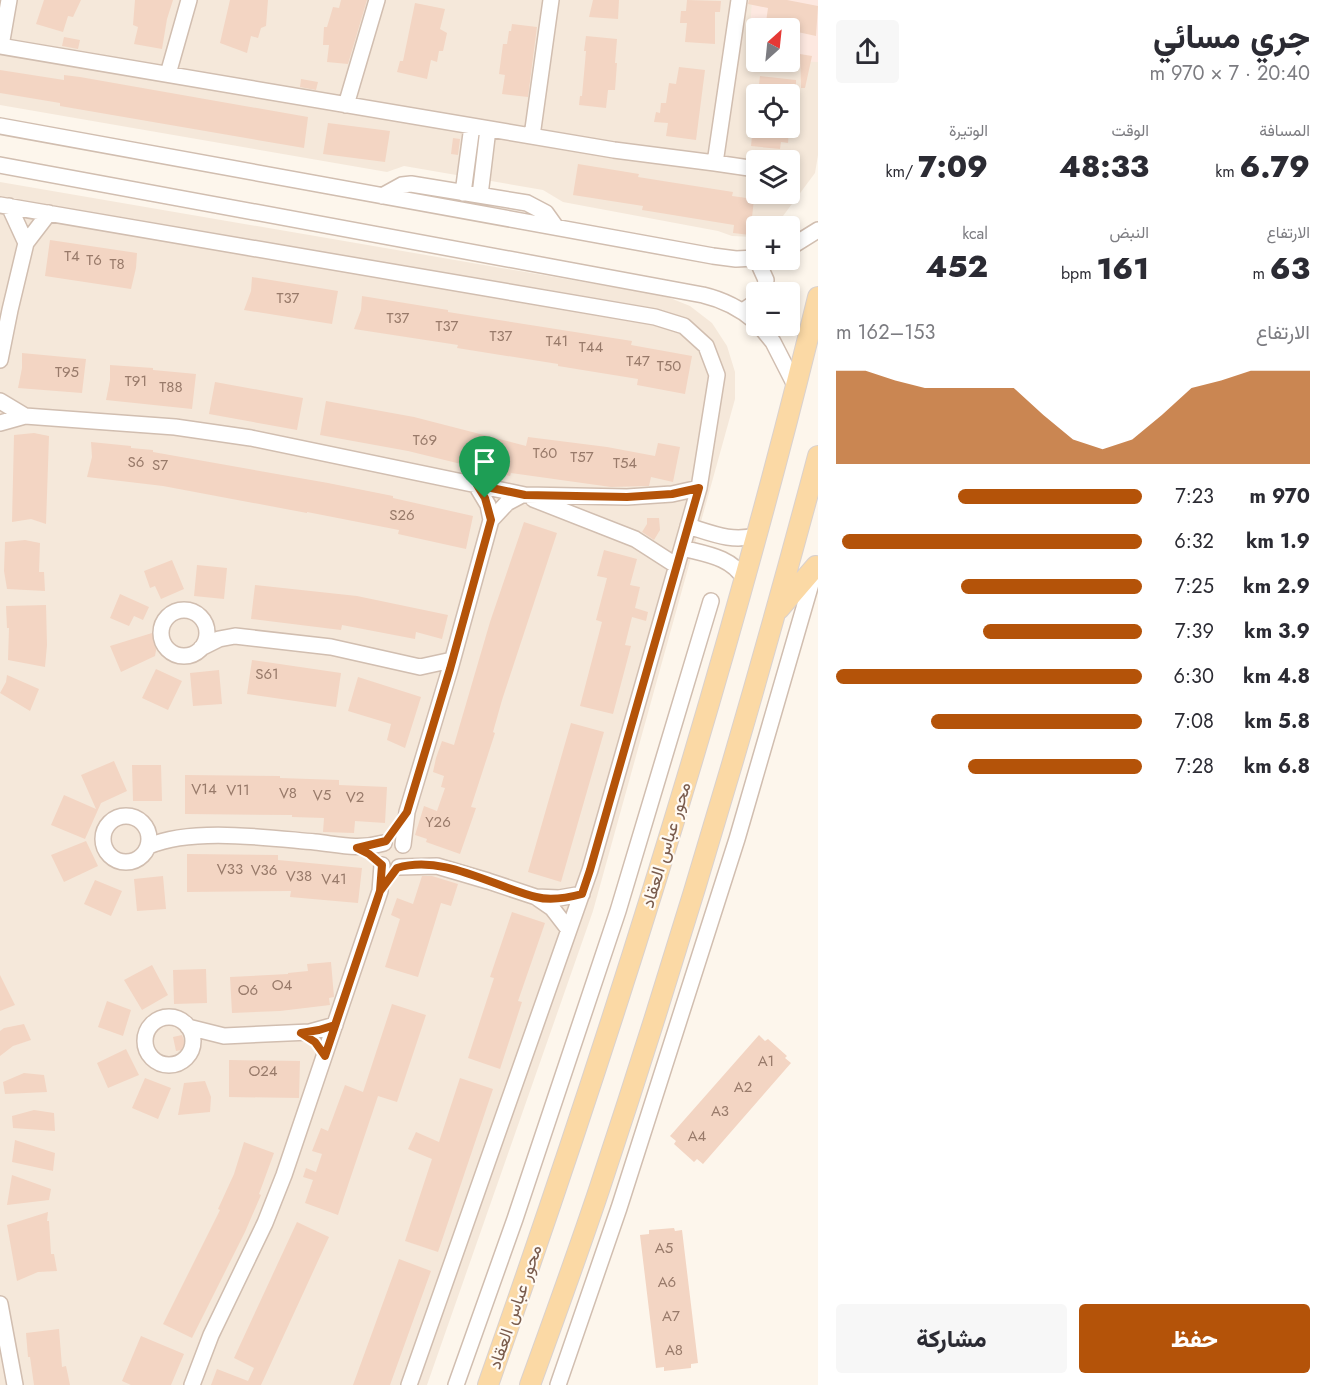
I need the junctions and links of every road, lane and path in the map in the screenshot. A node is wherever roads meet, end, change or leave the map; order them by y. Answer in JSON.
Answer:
{"nodes":[{"id":1,"x":9,"y":0,"type":"edge"},
{"id":2,"x":189,"y":0,"type":"edge"},
{"id":3,"x":377,"y":0,"type":"edge"},
{"id":4,"x":551,"y":0,"type":"edge"},
{"id":5,"x":739,"y":0,"type":"edge"},
{"id":6,"x":0,"y":46,"type":"edge"},
{"id":7,"x":168,"y":74,"type":"junction"},
{"id":8,"x":346,"y":105,"type":"junction"},
{"id":9,"x":0,"y":126,"type":"edge"},
{"id":10,"x":472,"y":126,"type":"junction"},
{"id":11,"x":488,"y":129,"type":"junction"},
{"id":12,"x":532,"y":136,"type":"junction"},
{"id":13,"x":715,"y":163,"type":"junction"},
{"id":14,"x":0,"y":165,"type":"edge"},
{"id":15,"x":746,"y":168,"type":"edge"},
{"id":16,"x":463,"y":193,"type":"junction"},
{"id":17,"x":480,"y":195,"type":"junction"},
{"id":18,"x":382,"y":196,"type":"junction"},
{"id":19,"x":5,"y":206,"type":"edge"},
{"id":20,"x":49,"y":213,"type":"junction"},
{"id":21,"x":556,"y":227,"type":"junction"},
{"id":22,"x":818,"y":230,"type":"edge"},
{"id":23,"x":800,"y":241,"type":"edge"},
{"id":24,"x":26,"y":243,"type":"junction"},
{"id":25,"x":746,"y":259,"type":"edge"},
{"id":26,"x":818,"y":297,"type":"edge"},
{"id":27,"x":746,"y":305,"type":"edge"},
{"id":28,"x":768,"y":336,"type":"edge"},
{"id":29,"x":0,"y":360,"type":"edge"},
{"id":30,"x":796,"y":387,"type":"junction"},
{"id":31,"x":0,"y":401,"type":"edge"},
{"id":32,"x":25,"y":416,"type":"junction"},
{"id":33,"x":0,"y":423,"type":"edge"},
{"id":34,"x":818,"y":456,"type":"edge"},
{"id":35,"x":477,"y":485,"type":"junction"},
{"id":36,"x":699,"y":488,"type":"junction"},
{"id":37,"x":524,"y":495,"type":"junction"},
{"id":38,"x":491,"y":520,"type":"junction"},
{"id":39,"x":688,"y":526,"type":"junction"},
{"id":40,"x":757,"y":535,"type":"junction"},
{"id":41,"x":682,"y":548,"type":"junction"},
{"id":42,"x":817,"y":562,"type":"edge"},
{"id":43,"x":677,"y":566,"type":"junction"},
{"id":44,"x":744,"y":579,"type":"junction"},
{"id":45,"x":711,"y":601,"type":"dead end"},
{"id":46,"x":775,"y":613,"type":"junction"},
{"id":47,"x":202,"y":619,"type":"junction"},
{"id":48,"x":235,"y":636,"type":"junction"},
{"id":49,"x":201,"y":648,"type":"junction"},
{"id":50,"x":452,"y":660,"type":"junction"},
{"id":51,"x":420,"y":667,"type":"junction"},
{"id":52,"x":443,"y":692,"type":"junction"},
{"id":53,"x":407,"y":812,"type":"junction"},
{"id":54,"x":145,"y":825,"type":"junction"},
{"id":55,"x":178,"y":837,"type":"junction"},
{"id":56,"x":385,"y":842,"type":"junction"},
{"id":57,"x":148,"y":846,"type":"junction"},
{"id":58,"x":404,"y":846,"type":"junction"},
{"id":59,"x":357,"y":848,"type":"junction"},
{"id":60,"x":390,"y":866,"type":"junction"},
{"id":61,"x":437,"y":866,"type":"junction"},
{"id":62,"x":582,"y":894,"type":"junction"},
{"id":63,"x":536,"y":897,"type":"junction"},
{"id":64,"x":569,"y":930,"type":"junction"},
{"id":65,"x":335,"y":1025,"type":"junction"},
{"id":66,"x":188,"y":1026,"type":"junction"},
{"id":67,"x":301,"y":1033,"type":"junction"},
{"id":68,"x":224,"y":1036,"type":"junction"},
{"id":69,"x":191,"y":1052,"type":"junction"},
{"id":70,"x":325,"y":1056,"type":"junction"},
{"id":71,"x":0,"y":1304,"type":"edge"},
{"id":72,"x":15,"y":1385,"type":"edge"},
{"id":73,"x":192,"y":1385,"type":"edge"},
{"id":74,"x":409,"y":1385,"type":"edge"},
{"id":75,"x":456,"y":1385,"type":"edge"},
{"id":76,"x":488,"y":1385,"type":"edge"},
{"id":77,"x":530,"y":1385,"type":"edge"},
{"id":78,"x":558,"y":1385,"type":"edge"}],
"edges":[{"from":1,"to":6,"type":"street"},
{"from":2,"to":7,"type":"street"},
{"from":3,"to":8,"type":"street"},
{"from":4,"to":12,"type":"street"},
{"from":5,"to":13,"type":"street"},
{"from":6,"to":7,"type":"street"},
{"from":7,"to":8,"type":"street"},
{"from":8,"to":10,"type":"street"},
{"from":9,"to":18,"type":"street"},
{"from":10,"to":11,"type":"street"},
{"from":10,"to":16,"type":"street"},
{"from":11,"to":12,"type":"street"},
{"from":11,"to":17,"type":"street"},
{"from":12,"to":13,"type":"street"},
{"from":13,"to":15,"type":"street"},
{"from":14,"to":27,"type":"street"},
{"from":16,"to":17,"type":"street"},
{"from":16,"to":18,"type":"street"},
{"from":17,"to":21,"type":"street"},
{"from":18,"to":21,"type":"street"},
{"from":19,"to":20,"type":"street"},
{"from":19,"to":24,"type":"street"},
{"from":20,"to":24,"type":"street"},
{"from":20,"to":36,"type":"street"},
{"from":21,"to":25,"type":"street"},
{"from":22,"to":23,"type":"street"},
{"from":24,"to":29,"type":"street"},
{"from":26,"to":30,"type":"main road","name":"محور عباس العقاد"},
{"from":28,"to":30,"type":"street"},
{"from":30,"to":40,"type":"main road","name":"محور عباس العقاد"},
{"from":31,"to":32,"type":"street"},
{"from":32,"to":33,"type":"street"},
{"from":32,"to":35,"type":"street"},
{"from":34,"to":46,"type":"main road"},
{"from":35,"to":37,"type":"street"},
{"from":35,"to":38,"type":"street"},
{"from":36,"to":37,"type":"street"},
{"from":36,"to":39,"type":"street"},
{"from":37,"to":38,"type":"street"},
{"from":37,"to":43,"type":"street"},
{"from":38,"to":50,"type":"street"},
{"from":39,"to":40,"type":"street"},
{"from":39,"to":41,"type":"street"},
{"from":40,"to":44,"type":"main road","name":"محور عباس العقاد"},
{"from":41,"to":43,"type":"street"},
{"from":41,"to":44,"type":"street"},
{"from":42,"to":46,"type":"main road"},
{"from":42,"to":78,"type":"street"},
{"from":43,"to":62,"type":"street"},
{"from":44,"to":76,"type":"main road","name":"محور عباس العقاد"},
{"from":45,"to":75,"type":"street"},
{"from":46,"to":77,"type":"main road"},
{"from":47,"to":48,"type":"street"},
{"from":47,"to":49,"type":"street"},
{"from":47,"to":49,"type":"street"},
{"from":48,"to":49,"type":"street"},
{"from":48,"to":51,"type":"street"},
{"from":50,"to":51,"type":"street"},
{"from":50,"to":52,"type":"street"},
{"from":51,"to":52,"type":"street"},
{"from":52,"to":53,"type":"street"},
{"from":53,"to":56,"type":"street"},
{"from":53,"to":58,"type":"street"},
{"from":54,"to":55,"type":"street"},
{"from":54,"to":57,"type":"street"},
{"from":54,"to":57,"type":"street"},
{"from":55,"to":57,"type":"street"},
{"from":55,"to":59,"type":"street"},
{"from":56,"to":58,"type":"street"},
{"from":56,"to":59,"type":"street"},
{"from":56,"to":60,"type":"street"},
{"from":58,"to":60,"type":"street"},
{"from":58,"to":61,"type":"street"},
{"from":59,"to":60,"type":"street"},
{"from":60,"to":61,"type":"street"},
{"from":60,"to":65,"type":"street"},
{"from":61,"to":63,"type":"street"},
{"from":62,"to":63,"type":"street"},
{"from":62,"to":64,"type":"street"},
{"from":63,"to":64,"type":"street"},
{"from":64,"to":74,"type":"street"},
{"from":65,"to":67,"type":"street"},
{"from":65,"to":70,"type":"street"},
{"from":66,"to":68,"type":"street"},
{"from":66,"to":69,"type":"street"},
{"from":66,"to":69,"type":"street"},
{"from":67,"to":68,"type":"street"},
{"from":67,"to":70,"type":"street"},
{"from":68,"to":69,"type":"street"},
{"from":70,"to":73,"type":"street"},
{"from":71,"to":72,"type":"street"}]}
